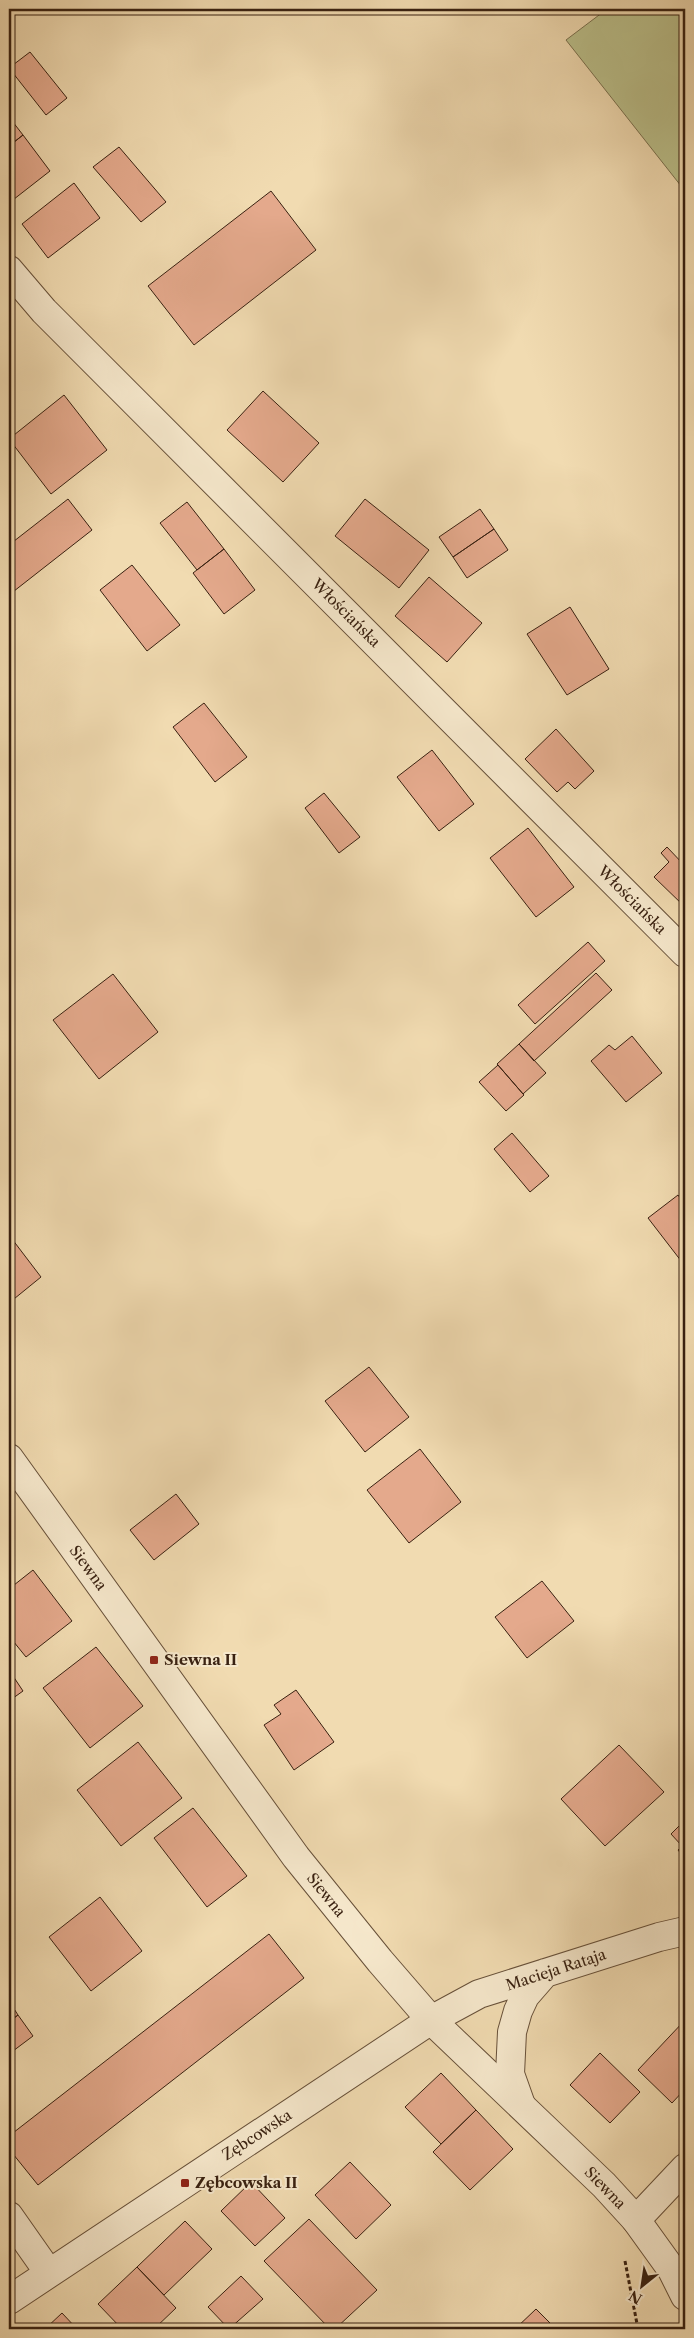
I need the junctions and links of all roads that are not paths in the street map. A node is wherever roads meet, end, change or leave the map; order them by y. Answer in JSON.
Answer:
{"nodes":[{"id":1,"x":9,"y":270,"type":"edge"},
{"id":2,"x":685,"y":954,"type":"edge"},
{"id":3,"x":9,"y":1458,"type":"edge"},
{"id":4,"x":685,"y":1931,"type":"edge"},
{"id":5,"x":545,"y":1973,"type":"junction"},
{"id":6,"x":431,"y":2020,"type":"junction"},
{"id":7,"x":521,"y":2105,"type":"junction"},
{"id":8,"x":685,"y":2168,"type":"edge"},
{"id":9,"x":9,"y":2216,"type":"edge"},
{"id":10,"x":636,"y":2220,"type":"junction"},
{"id":11,"x":49,"y":2273,"type":"junction"},
{"id":12,"x":685,"y":2296,"type":"edge"},
{"id":13,"x":9,"y":2300,"type":"edge"}],
"edges":[{"from":1,"to":2,"type":"street","name":"Włościańska"},
{"from":3,"to":6,"type":"street","name":"Siewna"},
{"from":4,"to":5,"type":"street","name":"Macieja Rataja"},
{"from":5,"to":6,"type":"street","name":"Macieja Rataja"},
{"from":5,"to":7,"type":"street"},
{"from":6,"to":7,"type":"street","name":"Siewna"},
{"from":6,"to":11,"type":"street","name":"Zębcowska"},
{"from":7,"to":10,"type":"street","name":"Siewna"},
{"from":8,"to":10,"type":"street"},
{"from":9,"to":11,"type":"street"},
{"from":10,"to":12,"type":"street","name":"Siewna"},
{"from":11,"to":13,"type":"street","name":"Zębcowska"}]}
